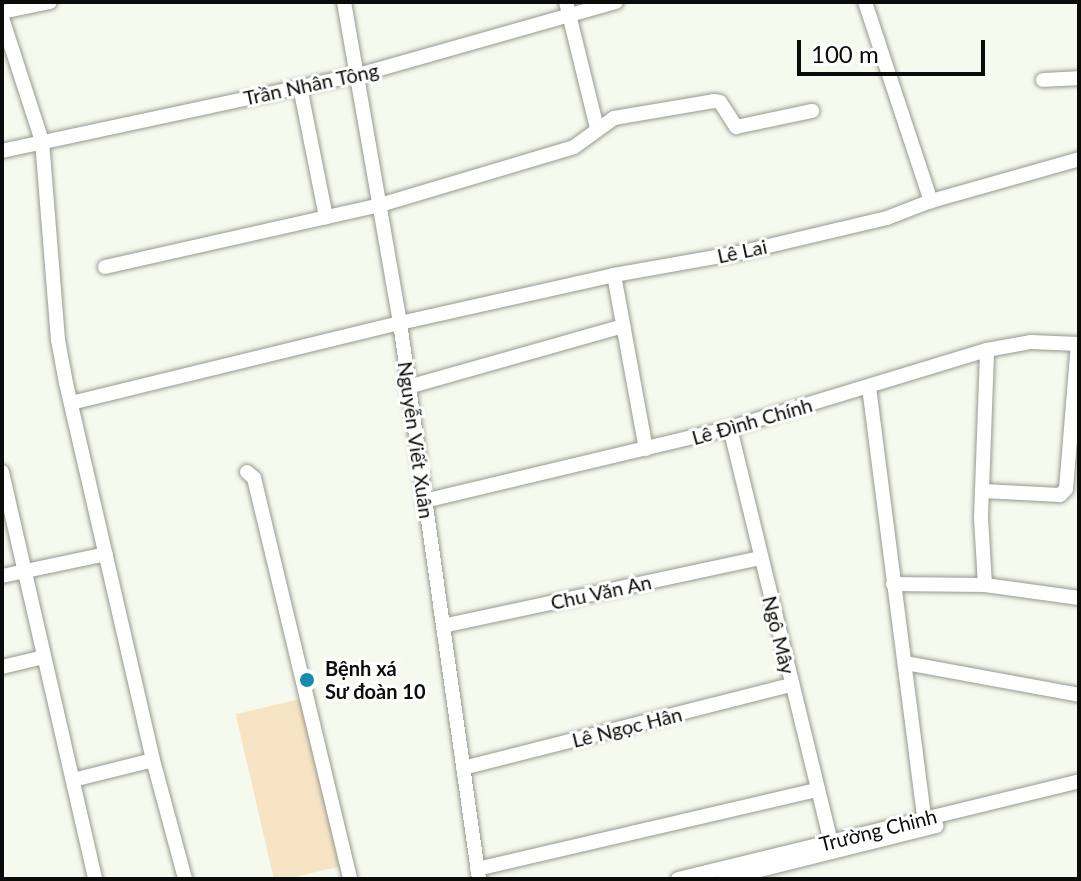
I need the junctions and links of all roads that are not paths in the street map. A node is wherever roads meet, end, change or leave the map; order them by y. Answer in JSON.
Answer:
{"nodes":[{"id":1,"x":50,"y":2,"type":"edge"},
{"id":2,"x":344,"y":2,"type":"edge"},
{"id":3,"x":616,"y":2,"type":"edge"},
{"id":4,"x":865,"y":2,"type":"edge"},
{"id":5,"x":568,"y":9,"type":"edge"},
{"id":6,"x":2,"y":12,"type":"edge"},
{"id":7,"x":2,"y":18,"type":"edge"},
{"id":8,"x":358,"y":75,"type":"junction"},
{"id":9,"x":1079,"y":78,"type":"edge"},
{"id":10,"x":1043,"y":80,"type":"dead end"},
{"id":11,"x":300,"y":87,"type":"junction"},
{"id":12,"x":812,"y":111,"type":"dead end"},
{"id":13,"x":597,"y":128,"type":"junction"},
{"id":14,"x":42,"y":141,"type":"junction"},
{"id":15,"x":2,"y":151,"type":"edge"},
{"id":16,"x":1079,"y":159,"type":"edge"},
{"id":17,"x":931,"y":201,"type":"junction"},
{"id":18,"x":380,"y":205,"type":"junction"},
{"id":19,"x":326,"y":217,"type":"junction"},
{"id":20,"x":105,"y":267,"type":"dead end"},
{"id":21,"x":614,"y":275,"type":"junction"},
{"id":22,"x":400,"y":323,"type":"junction"},
{"id":23,"x":624,"y":326,"type":"junction"},
{"id":24,"x":1079,"y":344,"type":"edge"},
{"id":25,"x":987,"y":350,"type":"junction"},
{"id":26,"x":408,"y":387,"type":"junction"},
{"id":27,"x":869,"y":387,"type":"junction"},
{"id":28,"x":71,"y":403,"type":"junction"},
{"id":29,"x":730,"y":428,"type":"junction"},
{"id":30,"x":646,"y":449,"type":"junction"},
{"id":31,"x":247,"y":472,"type":"dead end"},
{"id":32,"x":3,"y":481,"type":"edge"},
{"id":33,"x":983,"y":491,"type":"junction"},
{"id":34,"x":424,"y":501,"type":"junction"},
{"id":35,"x":106,"y":554,"type":"junction"},
{"id":36,"x":760,"y":558,"type":"junction"},
{"id":37,"x":25,"y":570,"type":"junction"},
{"id":38,"x":2,"y":576,"type":"edge"},
{"id":39,"x":893,"y":584,"type":"junction"},
{"id":40,"x":985,"y":585,"type":"junction"},
{"id":41,"x":1079,"y":598,"type":"edge"},
{"id":42,"x":443,"y":626,"type":"junction"},
{"id":43,"x":44,"y":657,"type":"junction"},
{"id":44,"x":905,"y":663,"type":"junction"},
{"id":45,"x":2,"y":667,"type":"edge"},
{"id":46,"x":791,"y":685,"type":"junction"},
{"id":47,"x":1079,"y":695,"type":"edge"},
{"id":48,"x":153,"y":760,"type":"junction"},
{"id":49,"x":463,"y":768,"type":"junction"},
{"id":50,"x":73,"y":780,"type":"junction"},
{"id":51,"x":1079,"y":781,"type":"edge"},
{"id":52,"x":817,"y":790,"type":"junction"},
{"id":53,"x":1079,"y":790,"type":"edge"},
{"id":54,"x":924,"y":819,"type":"junction"},
{"id":55,"x":831,"y":841,"type":"junction"},
{"id":56,"x":478,"y":874,"type":"edge"},
{"id":57,"x":95,"y":879,"type":"edge"},
{"id":58,"x":185,"y":879,"type":"edge"},
{"id":59,"x":350,"y":879,"type":"edge"},
{"id":60,"x":678,"y":879,"type":"edge"},
{"id":61,"x":724,"y":879,"type":"edge"}],
"edges":[{"from":1,"to":6,"type":"street"},
{"from":2,"to":8,"type":"street","name":"Nguyễn Viết Xuân"},
{"from":3,"to":5,"type":"street","name":"Trần Nhân Tông"},
{"from":4,"to":17,"type":"street"},
{"from":5,"to":8,"type":"street","name":"Trần Nhân Tông"},
{"from":5,"to":13,"type":"street"},
{"from":7,"to":14,"type":"street"},
{"from":8,"to":11,"type":"street","name":"Trần Nhân Tông"},
{"from":8,"to":18,"type":"street","name":"Nguyễn Viết Xuân"},
{"from":9,"to":10,"type":"street"},
{"from":11,"to":14,"type":"street","name":"Trần Nhân Tông"},
{"from":11,"to":19,"type":"street"},
{"from":12,"to":13,"type":"street"},
{"from":13,"to":18,"type":"street"},
{"from":14,"to":15,"type":"street","name":"Trần Nhân Tông"},
{"from":14,"to":28,"type":"street"},
{"from":16,"to":17,"type":"street","name":"Lê Lai"},
{"from":17,"to":21,"type":"street","name":"Lê Lai"},
{"from":18,"to":19,"type":"street"},
{"from":18,"to":22,"type":"street","name":"Nguyễn Viết Xuân"},
{"from":19,"to":20,"type":"street"},
{"from":21,"to":22,"type":"street","name":"Lê Lai"},
{"from":21,"to":23,"type":"street"},
{"from":22,"to":26,"type":"street","name":"Nguyễn Viết Xuân"},
{"from":22,"to":28,"type":"street","name":"Lê Lai"},
{"from":23,"to":26,"type":"street"},
{"from":23,"to":30,"type":"street"},
{"from":24,"to":25,"type":"street","name":"Lê Đình Chính"},
{"from":24,"to":33,"type":"street"},
{"from":25,"to":27,"type":"street","name":"Lê Đình Chính"},
{"from":25,"to":33,"type":"street"},
{"from":26,"to":34,"type":"street","name":"Nguyễn Viết Xuân"},
{"from":27,"to":29,"type":"street","name":"Lê Đình Chính"},
{"from":27,"to":39,"type":"street"},
{"from":28,"to":35,"type":"street"},
{"from":29,"to":30,"type":"street","name":"Lê Đình Chính"},
{"from":29,"to":36,"type":"street","name":"Ngô Mây"},
{"from":30,"to":34,"type":"street","name":"Lê Đình Chính"},
{"from":31,"to":59,"type":"street"},
{"from":32,"to":37,"type":"street"},
{"from":33,"to":40,"type":"street"},
{"from":34,"to":42,"type":"street","name":"Nguyễn Viết Xuân"},
{"from":35,"to":37,"type":"street"},
{"from":35,"to":48,"type":"street"},
{"from":36,"to":42,"type":"street","name":"Chu Văn An"},
{"from":36,"to":46,"type":"street","name":"Ngô Mây"},
{"from":37,"to":38,"type":"street"},
{"from":37,"to":43,"type":"street"},
{"from":39,"to":40,"type":"street"},
{"from":39,"to":44,"type":"street"},
{"from":40,"to":41,"type":"street"},
{"from":42,"to":49,"type":"street","name":"Nguyễn Viết Xuân"},
{"from":43,"to":45,"type":"street"},
{"from":43,"to":50,"type":"street"},
{"from":44,"to":47,"type":"street"},
{"from":44,"to":54,"type":"street"},
{"from":46,"to":49,"type":"street","name":"Lê Ngọc Hân"},
{"from":46,"to":52,"type":"street","name":"Ngô Mây"},
{"from":48,"to":50,"type":"street"},
{"from":48,"to":58,"type":"street"},
{"from":49,"to":56,"type":"street","name":"Nguyễn Viết Xuân"},
{"from":50,"to":57,"type":"street"},
{"from":51,"to":54,"type":"street","name":"Trường Chinh"},
{"from":52,"to":55,"type":"street","name":"Ngô Mây"},
{"from":52,"to":56,"type":"street"},
{"from":53,"to":61,"type":"street","name":"Trường Chinh"},
{"from":54,"to":55,"type":"street","name":"Trường Chinh"},
{"from":55,"to":60,"type":"street","name":"Trường Chinh"}]}
